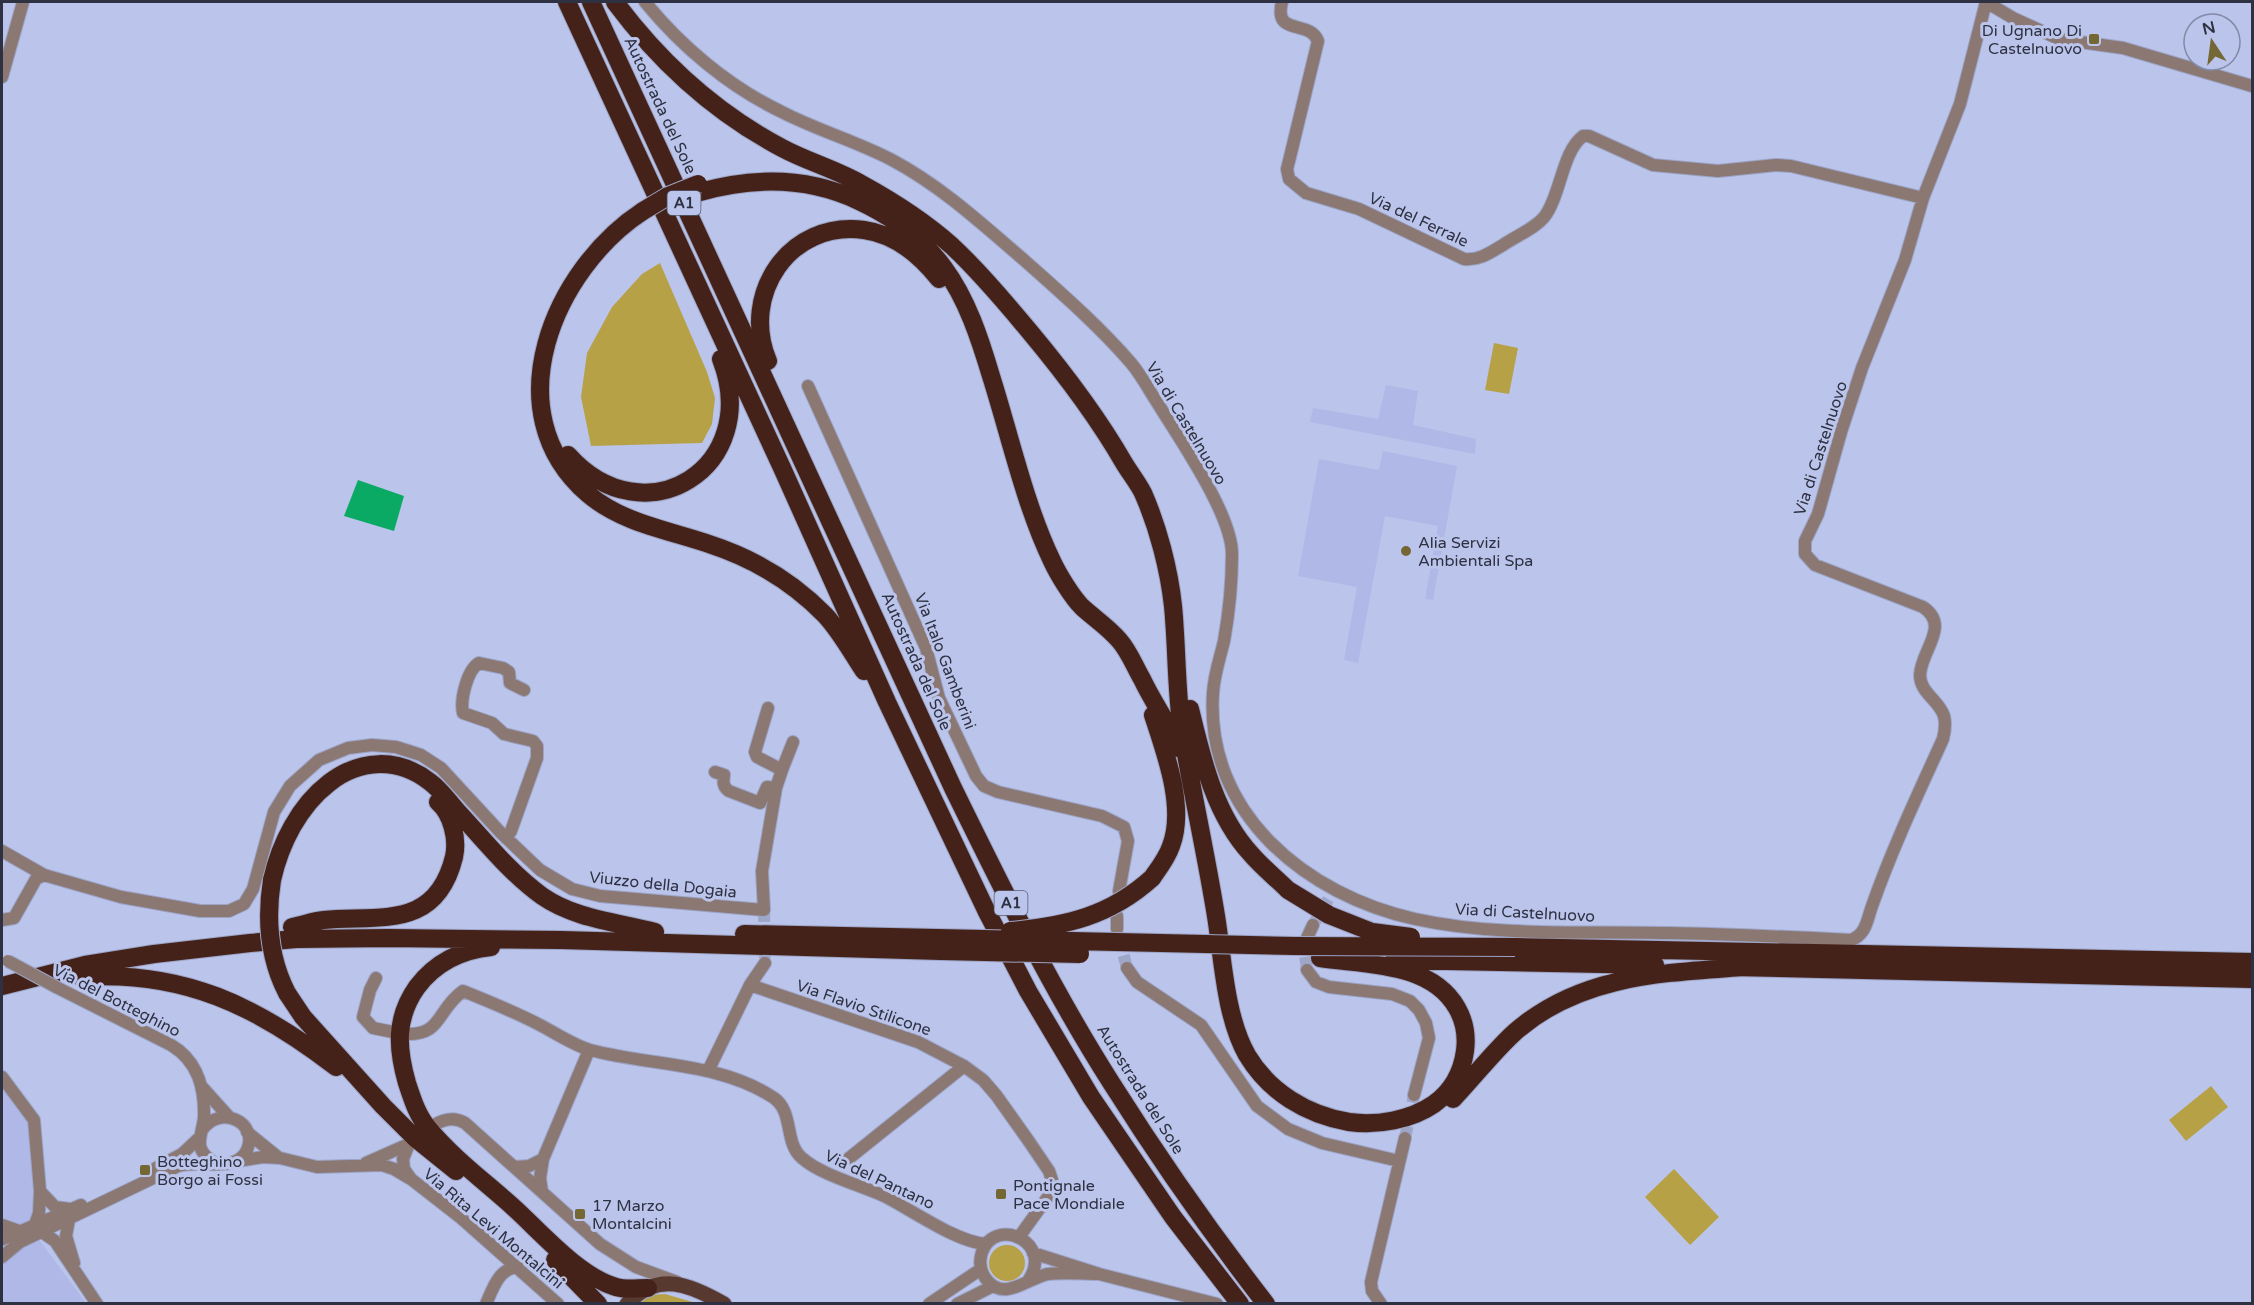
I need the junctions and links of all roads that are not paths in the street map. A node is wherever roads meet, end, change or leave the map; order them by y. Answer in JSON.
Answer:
{"nodes":[{"id":1,"x":23,"y":2,"type":"edge"},
{"id":2,"x":567,"y":2,"type":"edge"},
{"id":3,"x":591,"y":2,"type":"edge"},
{"id":4,"x":615,"y":2,"type":"edge"},
{"id":5,"x":645,"y":2,"type":"edge"},
{"id":6,"x":1282,"y":2,"type":"edge"},
{"id":7,"x":1986,"y":2,"type":"edge"},
{"id":8,"x":2,"y":77,"type":"edge"},
{"id":9,"x":2253,"y":86,"type":"edge"},
{"id":10,"x":699,"y":188,"type":"junction"},
{"id":11,"x":884,"y":198,"type":"junction"},
{"id":12,"x":1923,"y":198,"type":"junction"},
{"id":13,"x":645,"y":214,"type":"junction"},
{"id":14,"x":701,"y":294,"type":"junction"},
{"id":15,"x":978,"y":338,"type":"junction"},
{"id":16,"x":808,"y":386,"type":"dead end"},
{"id":17,"x":778,"y":405,"type":"junction"},
{"id":18,"x":1176,"y":652,"type":"junction"},
{"id":19,"x":1141,"y":679,"type":"junction"},
{"id":20,"x":524,"y":690,"type":"dead end"},
{"id":21,"x":887,"y":702,"type":"junction"},
{"id":22,"x":768,"y":708,"type":"dead end"},
{"id":23,"x":793,"y":742,"type":"dead end"},
{"id":24,"x":782,"y":770,"type":"junction"},
{"id":25,"x":715,"y":772,"type":"dead end"},
{"id":26,"x":776,"y":788,"type":"junction"},
{"id":27,"x":506,"y":838,"type":"junction"},
{"id":28,"x":2,"y":851,"type":"edge"},
{"id":29,"x":44,"y":875,"type":"junction"},
{"id":30,"x":275,"y":880,"type":"junction"},
{"id":31,"x":1119,"y":891,"type":"dead end"},
{"id":32,"x":2,"y":920,"type":"edge"},
{"id":33,"x":1313,"y":925,"type":"tunnel mouth"},
{"id":34,"x":292,"y":927,"type":"junction"},
{"id":35,"x":655,"y":932,"type":"junction"},
{"id":36,"x":1307,"y":938,"type":"tunnel mouth"},
{"id":37,"x":561,"y":940,"type":"junction"},
{"id":38,"x":939,"y":945,"type":"junction"},
{"id":39,"x":1515,"y":947,"type":"junction"},
{"id":40,"x":2253,"y":962,"type":"edge"},
{"id":41,"x":765,"y":963,"type":"tunnel mouth"},
{"id":42,"x":4,"y":964,"type":"edge"},
{"id":43,"x":1314,"y":964,"type":"junction"},
{"id":44,"x":1127,"y":968,"type":"tunnel mouth"},
{"id":45,"x":1743,"y":968,"type":"junction"},
{"id":46,"x":376,"y":978,"type":"dead end"},
{"id":47,"x":2253,"y":979,"type":"edge"},
{"id":48,"x":750,"y":985,"type":"junction"},
{"id":49,"x":2,"y":986,"type":"edge"},
{"id":50,"x":289,"y":990,"type":"junction"},
{"id":51,"x":588,"y":1050,"type":"junction"},
{"id":52,"x":964,"y":1066,"type":"junction"},
{"id":53,"x":708,"y":1071,"type":"junction"},
{"id":54,"x":2,"y":1077,"type":"edge"},
{"id":55,"x":202,"y":1087,"type":"junction"},
{"id":56,"x":1414,"y":1095,"type":"tunnel mouth"},
{"id":57,"x":384,"y":1106,"type":"junction"},
{"id":58,"x":229,"y":1117,"type":"junction"},
{"id":59,"x":434,"y":1125,"type":"dead end"},
{"id":60,"x":247,"y":1132,"type":"junction"},
{"id":61,"x":201,"y":1134,"type":"junction"},
{"id":62,"x":1405,"y":1138,"type":"tunnel mouth"},
{"id":63,"x":453,"y":1154,"type":"junction"},
{"id":64,"x":280,"y":1158,"type":"junction"},
{"id":65,"x":543,"y":1159,"type":"junction"},
{"id":66,"x":848,"y":1159,"type":"dead end"},
{"id":67,"x":238,"y":1161,"type":"junction"},
{"id":68,"x":1399,"y":1161,"type":"junction"},
{"id":69,"x":214,"y":1163,"type":"junction"},
{"id":70,"x":360,"y":1165,"type":"junction"},
{"id":71,"x":515,"y":1167,"type":"junction"},
{"id":72,"x":411,"y":1179,"type":"junction"},
{"id":73,"x":40,"y":1191,"type":"junction"},
{"id":74,"x":542,"y":1192,"type":"junction"},
{"id":75,"x":70,"y":1215,"type":"junction"},
{"id":76,"x":2,"y":1225,"type":"edge"},
{"id":77,"x":32,"y":1230,"type":"junction"},
{"id":78,"x":1019,"y":1237,"type":"junction"},
{"id":79,"x":2,"y":1239,"type":"edge"},
{"id":80,"x":986,"y":1244,"type":"junction"},
{"id":81,"x":1033,"y":1253,"type":"junction"},
{"id":82,"x":3,"y":1256,"type":"edge"},
{"id":83,"x":518,"y":1267,"type":"junction"},
{"id":84,"x":981,"y":1269,"type":"junction"},
{"id":85,"x":77,"y":1272,"type":"junction"},
{"id":86,"x":1099,"y":1274,"type":"junction"},
{"id":87,"x":1028,"y":1281,"type":"junction"},
{"id":88,"x":684,"y":1284,"type":"junction"},
{"id":89,"x":993,"y":1286,"type":"junction"},
{"id":90,"x":648,"y":1288,"type":"junction"},
{"id":91,"x":93,"y":1298,"type":"edge"},
{"id":92,"x":486,"y":1304,"type":"edge"},
{"id":93,"x":558,"y":1304,"type":"edge"},
{"id":94,"x":598,"y":1304,"type":"edge"},
{"id":95,"x":627,"y":1304,"type":"edge"},
{"id":96,"x":724,"y":1304,"type":"edge"},
{"id":97,"x":929,"y":1304,"type":"edge"},
{"id":98,"x":957,"y":1304,"type":"edge"},
{"id":99,"x":1217,"y":1304,"type":"edge"},
{"id":100,"x":1240,"y":1304,"type":"edge"},
{"id":101,"x":1266,"y":1304,"type":"edge"},
{"id":102,"x":1381,"y":1304,"type":"edge"}],
"edges":[{"from":1,"to":8,"type":"street"},
{"from":2,"to":14,"type":"highway","number":"A1"},
{"from":3,"to":17,"type":"highway","name":"Autostrada del Sole","number":"A1"},
{"from":4,"to":11,"type":"highway"},
{"from":5,"to":12,"type":"street","name":"Via di Castelnuovo"},
{"from":6,"to":12,"type":"street","name":"Via del Ferrale"},
{"from":7,"to":9,"type":"street"},
{"from":7,"to":12,"type":"street","name":"Via di Castelnuovo"},
{"from":10,"to":11,"type":"highway"},
{"from":10,"to":13,"type":"highway"},
{"from":10,"to":15,"type":"highway"},
{"from":11,"to":18,"type":"highway"},
{"from":13,"to":14,"type":"highway"},
{"from":13,"to":21,"type":"highway"},
{"from":14,"to":21,"type":"highway","number":"A1"},
{"from":15,"to":17,"type":"highway"},
{"from":15,"to":19,"type":"highway"},
{"from":16,"to":31,"type":"street","name":"Via Italo Gamberini"},
{"from":17,"to":101,"type":"highway","name":"Autostrada del Sole","number":"A1"},
{"from":18,"to":39,"type":"highway","bridge":true},
{"from":18,"to":43,"type":"highway"},
{"from":19,"to":38,"type":"highway","bridge":true},
{"from":19,"to":45,"type":"highway"},
{"from":20,"to":27,"type":"street"},
{"from":21,"to":100,"type":"highway","number":"A1"},
{"from":22,"to":24,"type":"street"},
{"from":23,"to":24,"type":"street"},
{"from":24,"to":26,"type":"street"},
{"from":25,"to":26,"type":"street"},
{"from":26,"to":27,"type":"street","name":"Viuzzo della Dogaia"},
{"from":27,"to":29,"type":"street","name":"Viuzzo della Dogaia"},
{"from":28,"to":29,"type":"street","name":"Viuzzo della Dogaia"},
{"from":29,"to":32,"type":"street"},
{"from":30,"to":34,"type":"highway"},
{"from":30,"to":35,"type":"highway"},
{"from":30,"to":50,"type":"highway","bridge":true},
{"from":33,"to":36,"type":"street"},
{"from":34,"to":35,"type":"highway"},
{"from":34,"to":42,"type":"highway"},
{"from":35,"to":38,"type":"highway"},
{"from":37,"to":38,"type":"highway"},
{"from":37,"to":49,"type":"highway"},
{"from":37,"to":63,"type":"highway"},
{"from":38,"to":39,"type":"highway","bridge":true},
{"from":38,"to":43,"type":"highway","bridge":true},
{"from":39,"to":40,"type":"highway"},
{"from":41,"to":48,"type":"street"},
{"from":42,"to":55,"type":"street","name":"Via del Botteghino","bridge":true},
{"from":43,"to":45,"type":"highway"},
{"from":43,"to":56,"type":"street"},
{"from":44,"to":68,"type":"street"},
{"from":45,"to":47,"type":"highway"},
{"from":46,"to":51,"type":"street","name":"Via del Pantano"},
{"from":48,"to":52,"type":"street","name":"Via Flavio Stilicone"},
{"from":48,"to":53,"type":"street"},
{"from":49,"to":57,"type":"highway"},
{"from":50,"to":57,"type":"highway"},
{"from":50,"to":63,"type":"highway"},
{"from":51,"to":53,"type":"street","name":"Via del Pantano"},
{"from":51,"to":65,"type":"street"},
{"from":52,"to":66,"type":"street"},
{"from":52,"to":78,"type":"street","name":"Via Flavio Stilicone"},
{"from":53,"to":80,"type":"street","name":"Via del Pantano"},
{"from":54,"to":73,"type":"street"},
{"from":55,"to":58,"type":"street","name":"Via del Botteghino"},
{"from":55,"to":61,"type":"street","name":"Via del Botteghino"},
{"from":57,"to":94,"type":"highway"},
{"from":58,"to":60,"type":"street","name":"Via del Botteghino"},
{"from":58,"to":61,"type":"street"},
{"from":59,"to":71,"type":"street"},
{"from":60,"to":64,"type":"street","name":"Via del Botteghino"},
{"from":60,"to":67,"type":"street"},
{"from":61,"to":69,"type":"street","name":"Via del Botteghino"},
{"from":61,"to":75,"type":"street"},
{"from":62,"to":68,"type":"street"},
{"from":63,"to":90,"type":"highway"},
{"from":64,"to":67,"type":"street"},
{"from":64,"to":70,"type":"street"},
{"from":65,"to":71,"type":"street"},
{"from":65,"to":74,"type":"street"},
{"from":67,"to":69,"type":"street"},
{"from":68,"to":102,"type":"street"},
{"from":69,"to":75,"type":"street"},
{"from":70,"to":72,"type":"street"},
{"from":70,"to":72,"type":"street","name":"Via Rita Levi Montalcini"},
{"from":71,"to":74,"type":"street"},
{"from":72,"to":83,"type":"street","name":"Via Rita Levi Montalcini"},
{"from":73,"to":75,"type":"street"},
{"from":73,"to":77,"type":"street"},
{"from":74,"to":88,"type":"street"},
{"from":75,"to":77,"type":"street"},
{"from":75,"to":85,"type":"street"},
{"from":76,"to":77,"type":"street"},
{"from":77,"to":79,"type":"street"},
{"from":77,"to":82,"type":"street"},
{"from":77,"to":85,"type":"street"},
{"from":78,"to":80,"type":"street"},
{"from":78,"to":81,"type":"street"},
{"from":79,"to":82,"type":"street"},
{"from":80,"to":84,"type":"street"},
{"from":81,"to":86,"type":"street"},
{"from":81,"to":87,"type":"street"},
{"from":83,"to":92,"type":"street"},
{"from":83,"to":93,"type":"street","name":"Via Rita Levi Montalcini"},
{"from":84,"to":89,"type":"street"},
{"from":84,"to":97,"type":"street"},
{"from":85,"to":91,"type":"street"},
{"from":86,"to":87,"type":"street"},
{"from":86,"to":99,"type":"street"},
{"from":87,"to":89,"type":"street"},
{"from":88,"to":90,"type":"main road"},
{"from":88,"to":96,"type":"main road"},
{"from":89,"to":98,"type":"street"},
{"from":90,"to":95,"type":"main road"}]}
